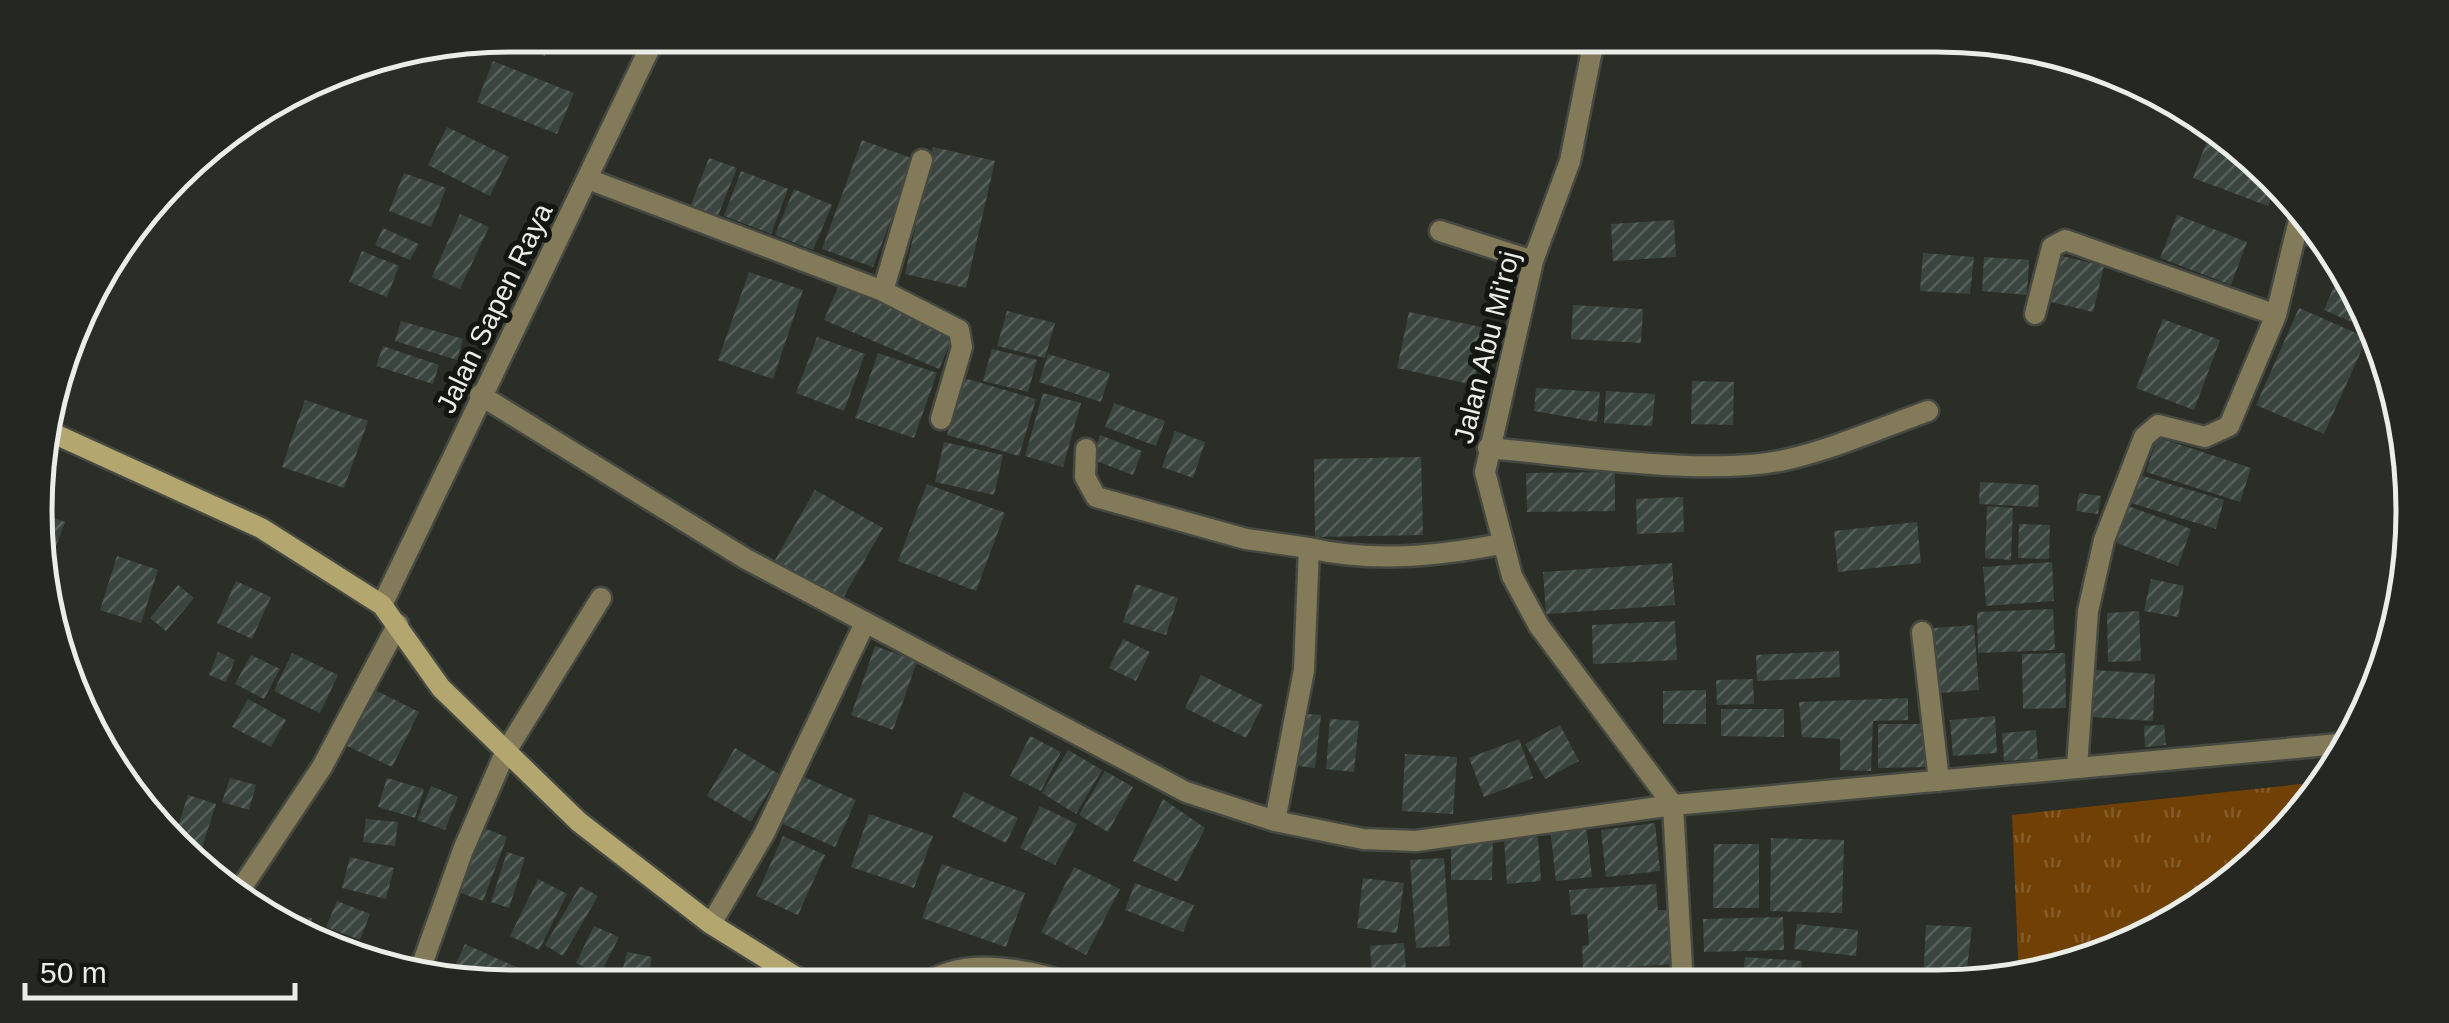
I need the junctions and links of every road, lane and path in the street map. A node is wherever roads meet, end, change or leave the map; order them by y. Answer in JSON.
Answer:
{"nodes":[{"id":1,"x":648,"y":52,"type":"edge"},
{"id":2,"x":1592,"y":52,"type":"edge"},
{"id":3,"x":922,"y":160,"type":"dead end"},
{"id":4,"x":588,"y":179,"type":"junction"},
{"id":5,"x":2297,"y":226,"type":"edge"},
{"id":6,"x":1440,"y":230,"type":"dead end"},
{"id":7,"x":1533,"y":261,"type":"junction"},
{"id":8,"x":883,"y":291,"type":"junction"},
{"id":9,"x":2035,"y":314,"type":"dead end"},
{"id":10,"x":2276,"y":315,"type":"junction"},
{"id":11,"x":480,"y":394,"type":"junction"},
{"id":12,"x":1928,"y":410,"type":"dead end"},
{"id":13,"x":941,"y":418,"type":"dead end"},
{"id":14,"x":59,"y":436,"type":"edge"},
{"id":15,"x":1488,"y":448,"type":"junction"},
{"id":16,"x":1086,"y":449,"type":"dead end"},
{"id":17,"x":1501,"y":544,"type":"junction"},
{"id":18,"x":1309,"y":548,"type":"junction"},
{"id":19,"x":601,"y":598,"type":"dead end"},
{"id":20,"x":382,"y":605,"type":"junction"},
{"id":21,"x":865,"y":623,"type":"junction"},
{"id":22,"x":398,"y":624,"type":"junction"},
{"id":23,"x":1922,"y":632,"type":"dead end"},
{"id":24,"x":2333,"y":744,"type":"edge"},
{"id":25,"x":504,"y":753,"type":"junction"},
{"id":26,"x":2078,"y":768,"type":"junction"},
{"id":27,"x":1939,"y":781,"type":"junction"},
{"id":28,"x":1673,"y":805,"type":"junction"},
{"id":29,"x":1275,"y":822,"type":"junction"},
{"id":30,"x":242,"y":883,"type":"edge"},
{"id":31,"x":711,"y":924,"type":"junction"},
{"id":32,"x":422,"y":962,"type":"edge"},
{"id":33,"x":785,"y":970,"type":"edge"},
{"id":34,"x":966,"y":970,"type":"edge"},
{"id":35,"x":994,"y":970,"type":"edge"},
{"id":36,"x":1683,"y":970,"type":"edge"}],
"edges":[{"from":1,"to":4,"type":"street","name":"Jalan Sapen Raya"},
{"from":2,"to":7,"type":"street","name":"Jalan Abu Mi'roj"},
{"from":3,"to":8,"type":"street"},
{"from":4,"to":8,"type":"street"},
{"from":4,"to":11,"type":"street","name":"Jalan Sapen Raya"},
{"from":5,"to":10,"type":"street"},
{"from":6,"to":7,"type":"street"},
{"from":7,"to":15,"type":"street","name":"Jalan Abu Mi'roj"},
{"from":8,"to":13,"type":"street"},
{"from":9,"to":10,"type":"street"},
{"from":10,"to":26,"type":"street"},
{"from":11,"to":20,"type":"street","name":"Jalan Sapen Raya"},
{"from":11,"to":21,"type":"street"},
{"from":12,"to":15,"type":"street"},
{"from":14,"to":20,"type":"street"},
{"from":15,"to":17,"type":"street","name":"Jalan Abu Mi'roj"},
{"from":16,"to":18,"type":"street"},
{"from":17,"to":18,"type":"street"},
{"from":17,"to":28,"type":"street","name":"Jalan Abu Mi'roj"},
{"from":18,"to":29,"type":"street"},
{"from":19,"to":25,"type":"street"},
{"from":20,"to":22,"type":"street"},
{"from":21,"to":29,"type":"street"},
{"from":21,"to":31,"type":"street"},
{"from":22,"to":25,"type":"street"},
{"from":22,"to":30,"type":"street"},
{"from":23,"to":27,"type":"street"},
{"from":24,"to":26,"type":"street"},
{"from":25,"to":31,"type":"street"},
{"from":25,"to":32,"type":"street"},
{"from":26,"to":27,"type":"street"},
{"from":27,"to":28,"type":"street"},
{"from":28,"to":29,"type":"street"},
{"from":28,"to":36,"type":"street"},
{"from":31,"to":33,"type":"street"},
{"from":34,"to":35,"type":"street"}]}
